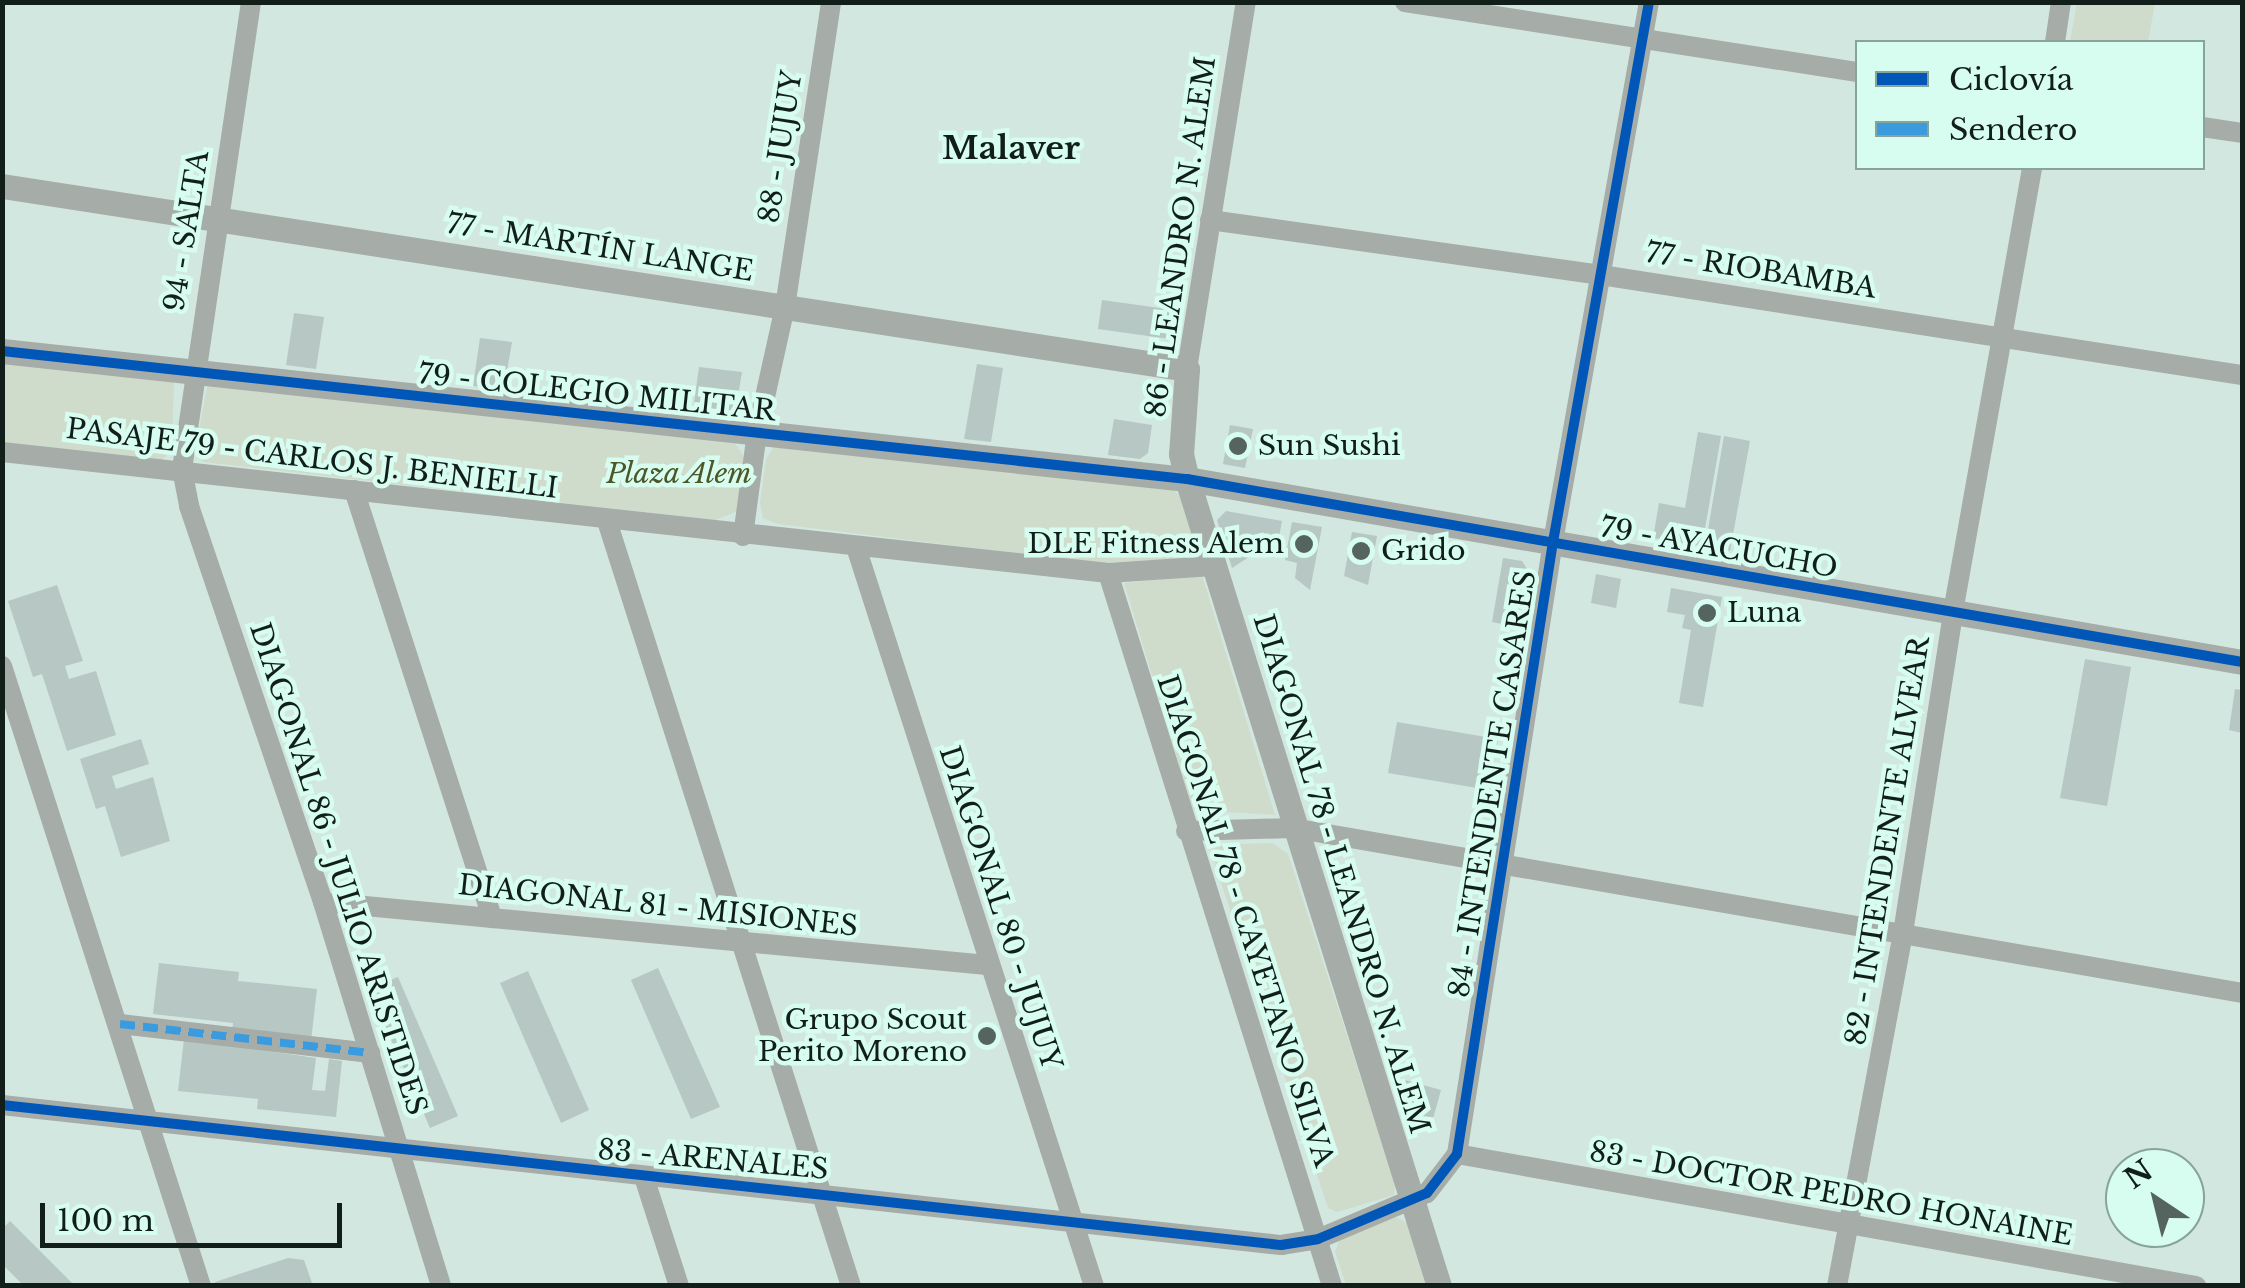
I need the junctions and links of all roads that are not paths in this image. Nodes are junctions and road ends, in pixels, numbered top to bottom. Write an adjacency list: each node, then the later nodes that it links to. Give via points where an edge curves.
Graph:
1 (251, 2): 14 (street, 94 - SALTA)
2 (831, 2): 17 (street, 88 - JUJUY)
3 (1246, 2): 15 (street, 86 - LEANDRO N. ALEM)
4 (1406, 2): 7 (street)
5 (1648, 2): 7 (street, 84 - INTENDENTE CASARES)
6 (2062, 2): 8 (street)
7 (1642, 39): 9 (street); 16 (street, 84 - INTENDENTE CASARES)
8 (2055, 40)
9 (1855, 72)
10 (2205, 127): 11 (street)
11 (2242, 133)
12 (2032, 170): 18 (street, 82 - INTENDENTE ALVEAR)
13 (2, 186): 14 (street, 77 - MARTÍN LANGE)
14 (216, 218): 17 (street, 77 - MARTÍN LANGE); 20 (street, 94 - SALTA)
15 (1210, 220): 16 (street, 77 - RIOBAMBA); 21 (street, 86 - LEANDRO N. ALEM)
16 (1600, 275): 18 (street, 77 - RIOBAMBA); 30 (street, 84 - INTENDENTE CASARES)
17 (785, 308): 21 (street, 77 - MARTÍN LANGE); 23 (street, 88 - JUJUY)
18 (2001, 336): 22 (street, 77 - RIOBAMBA); 34 (street, 82 - INTENDENTE ALVEAR)
19 (2, 351): 20 (street, 79 - COLEGIO MILITAR)
20 (194, 370): 23 (street, 79 - COLEGIO MILITAR); 25 (street, 94 - SALTA)
21 (1188, 370): 26 (street, 86 - LEANDRO N. ALEM, via 1181,454)
22 (2242, 375)
23 (757, 433): 26 (street, 79 - COLEGIO MILITAR); 29 (street, 88 - JUJUY)
24 (2, 452): 25 (street, PASAJE 79 - CARLOS J. BENIELLI)
25 (182, 469): 27 (street, PASAJE 79 - CARLOS J. BENIELLI); 40 (street, DIAGONAL 86 - JULIO ARISTIDES)
26 (1186, 479): 30 (street, 79 - AYACUCHO); 32 (street, DIAGONAL 78 - LEANDRO N. ALEM)
27 (354, 490): 28 (street, PASAJE 79 - CARLOS J. BENIELLI); 41 (street)
28 (607, 521): 29 (street, PASAJE 79 - CARLOS J. BENIELLI); 43 (street)
29 (743, 536): 31 (street, PASAJE 79 - CARLOS J. BENIELLI)
30 (1553, 542): 34 (street, 79 - AYACUCHO); 39 (street, 84 - INTENDENTE CASARES)
31 (856, 547): 33 (street, PASAJE 79 - CARLOS J. BENIELLI); 44 (street, DIAGONAL 80 - JUJUY)
32 (1212, 566): 33 (street, PASAJE 79 - CARLOS J. BENIELLI); 37 (street, DIAGONAL 78 - LEANDRO N. ALEM)
33 (1108, 573): 38 (street, DIAGONAL 78 - CAYETANO SILVA)
34 (1953, 612): 35 (street, 79 - AYACUCHO); 42 (street, 82 - INTENDENTE ALVEAR)
35 (2242, 662)
36 (2, 666): 46 (street)
37 (1293, 828): 38 (street); 39 (street); 54 (street, DIAGONAL 78 - LEANDRO N. ALEM)
38 (1186, 831): 57 (street, DIAGONAL 78 - CAYETANO SILVA)
39 (1505, 863): 42 (street); 51 (street, 84 - INTENDENTE CASARES)
40 (323, 902): 41 (street, DIAGONAL 81 - MISIONES); 47 (street, DIAGONAL 86 - JULIO ARISTIDES)
41 (492, 918): 43 (street, DIAGONAL 81 - MISIONES)
42 (1903, 933): 45 (street); 56 (street, 82 - INTENDENTE ALVEAR)
43 (741, 943): 44 (street, DIAGONAL 81 - MISIONES); 53 (street)
44 (988, 965): 55 (street, DIAGONAL 80 - JUJUY)
45 (2242, 993)
46 (120, 1024): 47 (street); 49 (street)
47 (370, 1052): 50 (street, DIAGONAL 86 - JULIO ARISTIDES)
48 (2, 1104): 49 (street, 83 - ARENALES)
49 (152, 1122): 50 (street, 83 - ARENALES); 58 (street)
50 (400, 1152): 52 (street, 83 - ARENALES); 59 (street, DIAGONAL 86 - JULIO ARISTIDES)
51 (1456, 1154): 54 (street, 84 - INTENDENTE CASARES, via 1440,1180); 56 (street, 83 - DOCTOR PEDRO HONAINE)
52 (644, 1176): 53 (street, 83 - ARENALES); 60 (street)
53 (820, 1192): 55 (street, 83 - ARENALES); 61 (street)
54 (1413, 1202): 57 (street, 83 - ARENALES); 64 (street, DIAGONAL 78 - LEANDRO N. ALEM)
55 (1073, 1219): 57 (street, 83 - ARENALES, via 1281,1246); 62 (street, DIAGONAL 80 - JUJUY)
56 (1850, 1227): 65 (street, 82 - INTENDENTE ALVEAR); 66 (street, 83 - DOCTOR PEDRO HONAINE)
57 (1318, 1239): 63 (street, DIAGONAL 78 - CAYETANO SILVA)
58 (202, 1286)
59 (441, 1286)
60 (679, 1286)
61 (851, 1286)
62 (1094, 1286)
63 (1332, 1286)
64 (1439, 1286)
65 (1837, 1286)
66 (2196, 1286)

